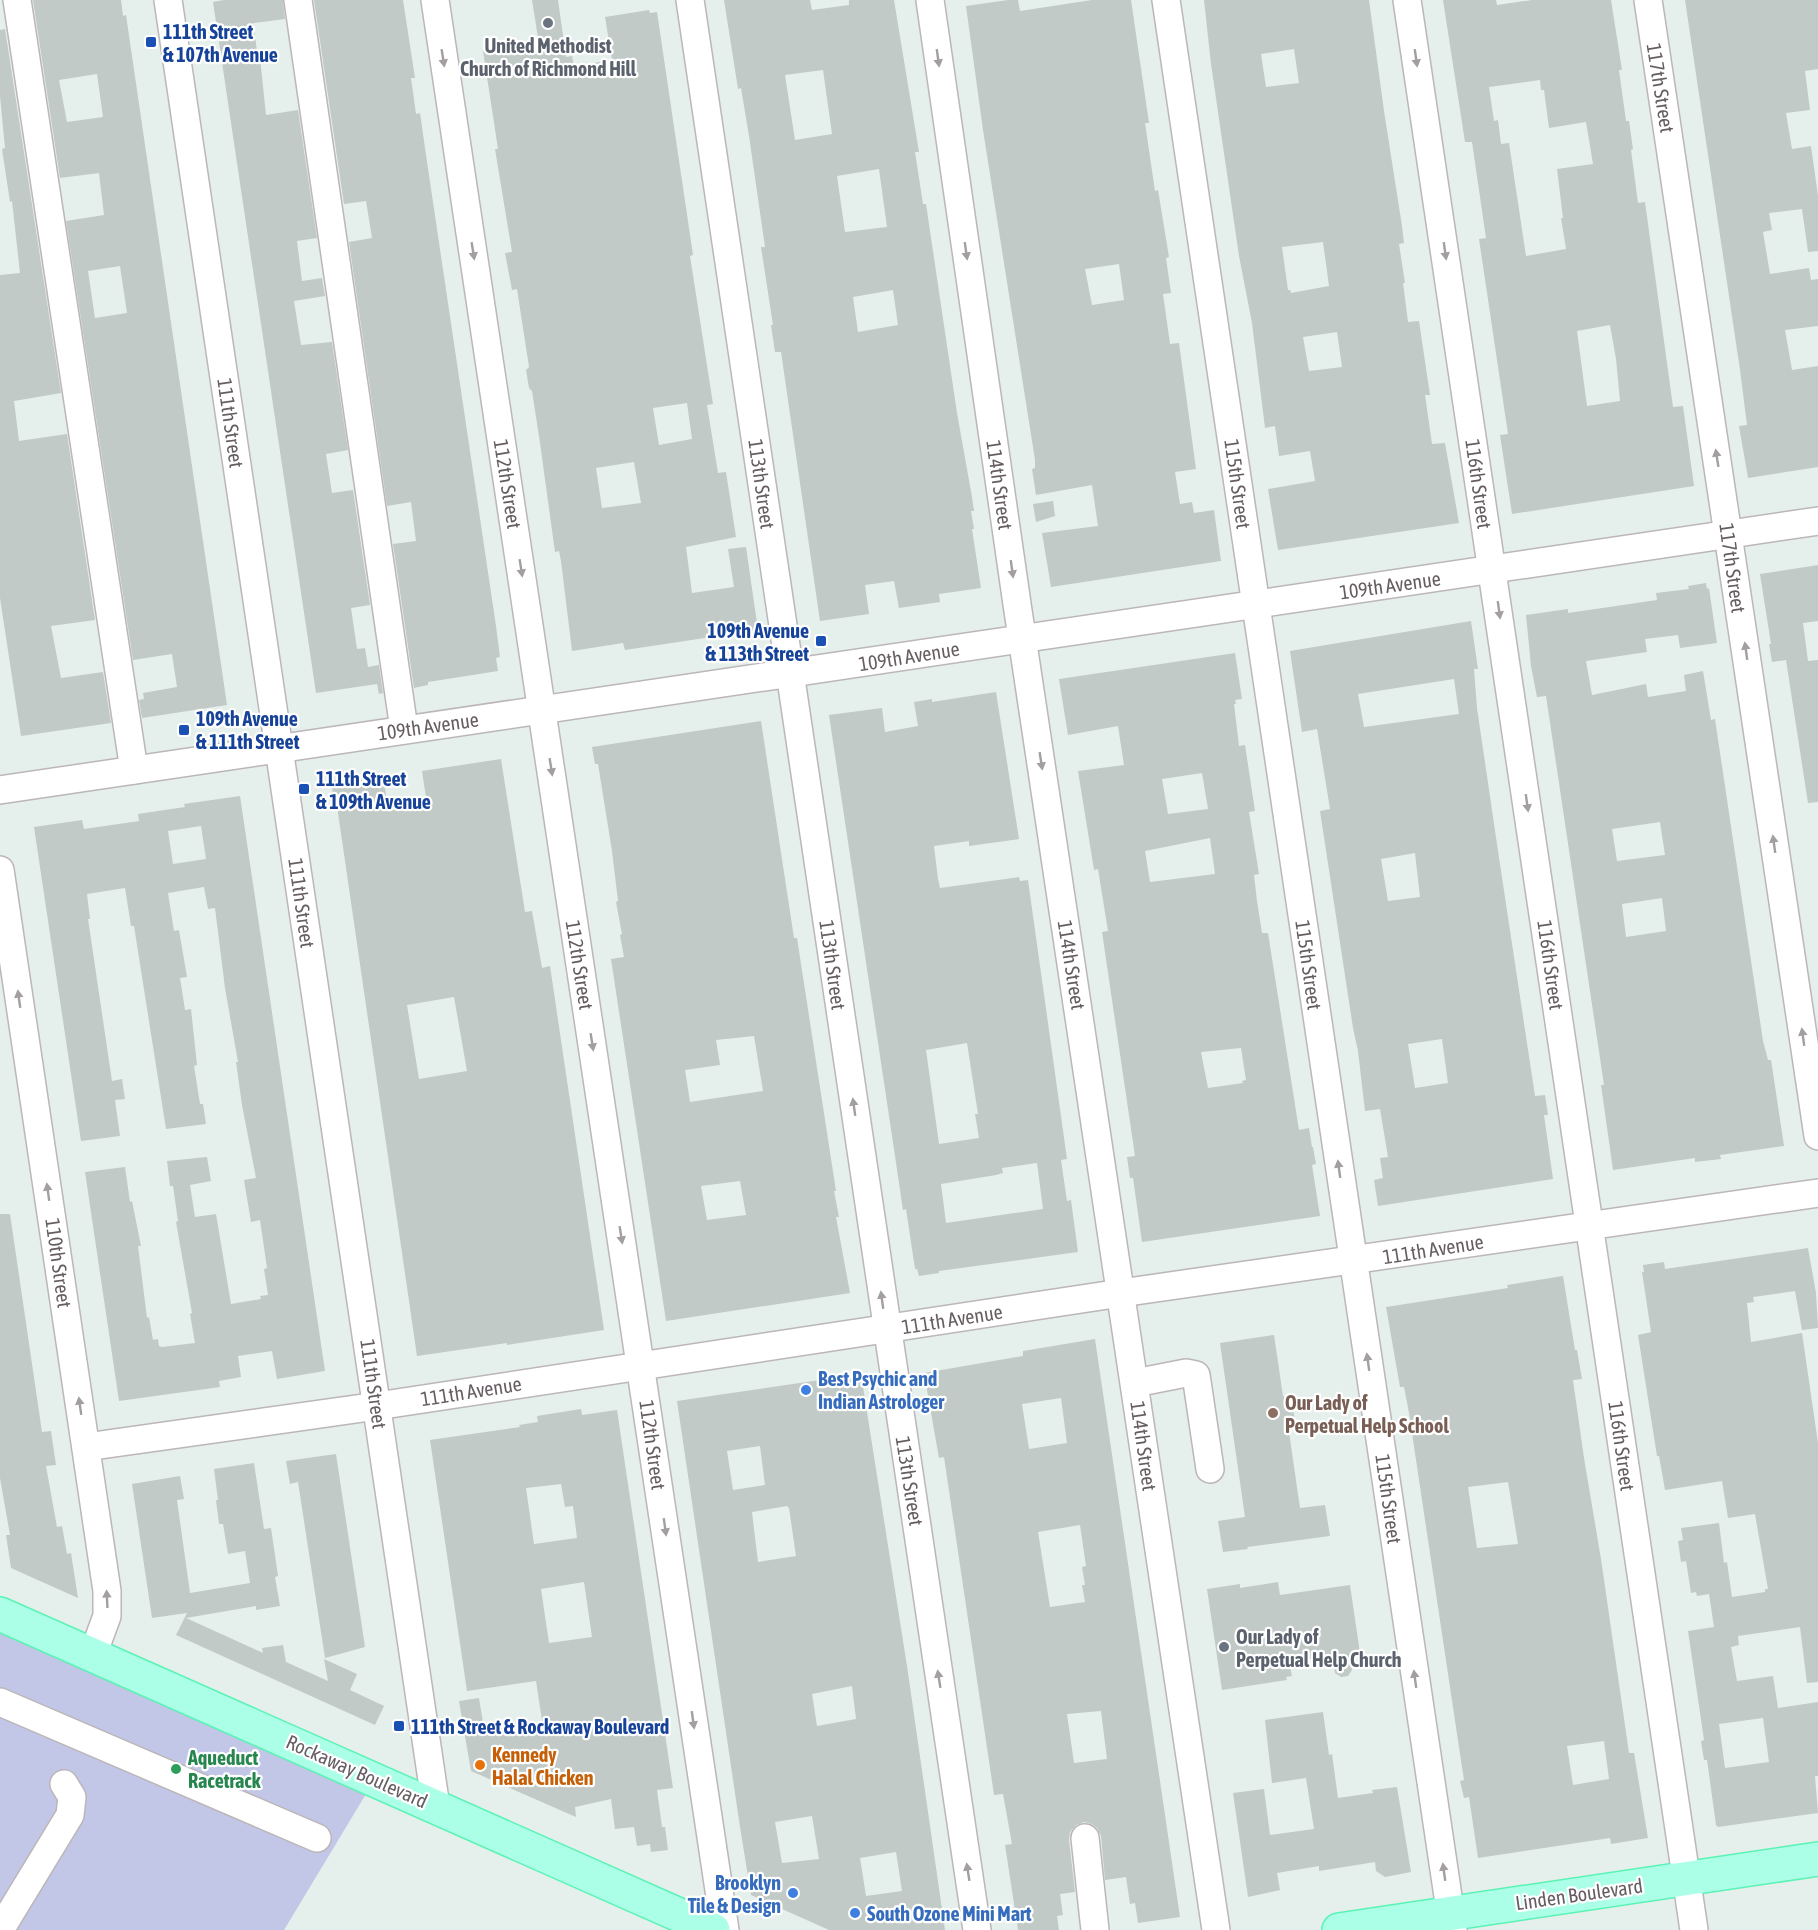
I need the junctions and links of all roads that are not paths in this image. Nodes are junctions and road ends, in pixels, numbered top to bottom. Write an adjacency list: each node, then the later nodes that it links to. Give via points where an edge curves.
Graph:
1 (17, 0): 19 (street)
2 (168, 0): 18 (street, 111th Street)
3 (298, 0): 17 (street)
4 (435, 0): 16 (street, 112th Street, one-way to 16)
5 (690, 0): 15 (street, 113th Street)
6 (930, 0): 14 (street, 114th Street, one-way to 14)
7 (1166, 0): 13 (street, 115th Street)
8 (1407, 0): 12 (street, 116th Street, one-way to 12)
9 (1648, 0): 11 (street, 117th Street, one-way to 9)
10 (1818, 521): 11 (street, 109th Avenue)
11 (1728, 535): 12 (street, 109th Avenue); 22 (street, 117th Street, one-way to 11)
12 (1492, 570): 13 (street, 109th Avenue); 24 (street, 116th Street, one-way to 24)
13 (1256, 604): 14 (street, 109th Avenue); 25 (street, 115th Street, one-way to 13)
14 (1022, 638): 15 (street, 109th Avenue); 26 (street, 114th Street, one-way to 26)
15 (790, 674): 16 (street, 109th Avenue); 27 (street, 113th Street, one-way to 15)
16 (542, 709): 17 (street, 109th Avenue); 28 (street, 112th Street, one-way to 28)
17 (404, 729): 18 (street, 109th Avenue)
18 (279, 748): 19 (street, 109th Avenue); 30 (street, 111th Street)
19 (134, 770): 20 (street, 109th Avenue)
20 (0, 790)
21 (0, 870): 31 (street, 110th Street, one-way to 21)
22 (1818, 1136)
23 (1818, 1193): 24 (street, 111th Avenue)
24 (1590, 1225): 25 (street, 111th Avenue); 41 (street, 116th Street)
25 (1353, 1260): 26 (street, 111th Avenue); 42 (street, 115th Street, one-way to 25)
26 (1121, 1293): 27 (street, 111th Avenue); 29 (street, 114th Street)
27 (887, 1329): 28 (street, 111th Avenue); 46 (street, 113th Street, one-way to 27)
28 (641, 1365): 30 (street, 111th Avenue); 45 (street, 112th Street, one-way to 45)
29 (1135, 1383): 32 (street, via 1186,1373 1196,1375); 48 (street, 114th Street)
30 (377, 1406): 31 (street, 111th Avenue); 37 (street, 111th Street)
31 (86, 1447): 34 (street, 110th Street, one-way to 31, via 104,1627 108,1601)
32 (1210, 1468)
33 (0, 1614): 34 (main road, Rockaway Boulevard)
34 (93, 1654): 37 (main road, Rockaway Boulevard)
35 (0, 1702): 38 (street)
36 (64, 1784): 43 (street, via 72,1797 70,1815)
37 (436, 1807): 44 (main road, Rockaway Boulevard)
38 (317, 1838)
39 (1085, 1838): 47 (street)
40 (1818, 1858): 41 (main road, Linden Boulevard)
41 (1687, 1878): 42 (main road, Linden Boulevard); 50 (street, 116th Street)
42 (1451, 1922): 49 (main road, Linden Boulevard)
43 (0, 1930)
44 (713, 1930)
45 (725, 1930)
46 (977, 1930)
47 (1095, 1930)
48 (1216, 1930)
49 (1339, 1930)
50 (1694, 1930)

